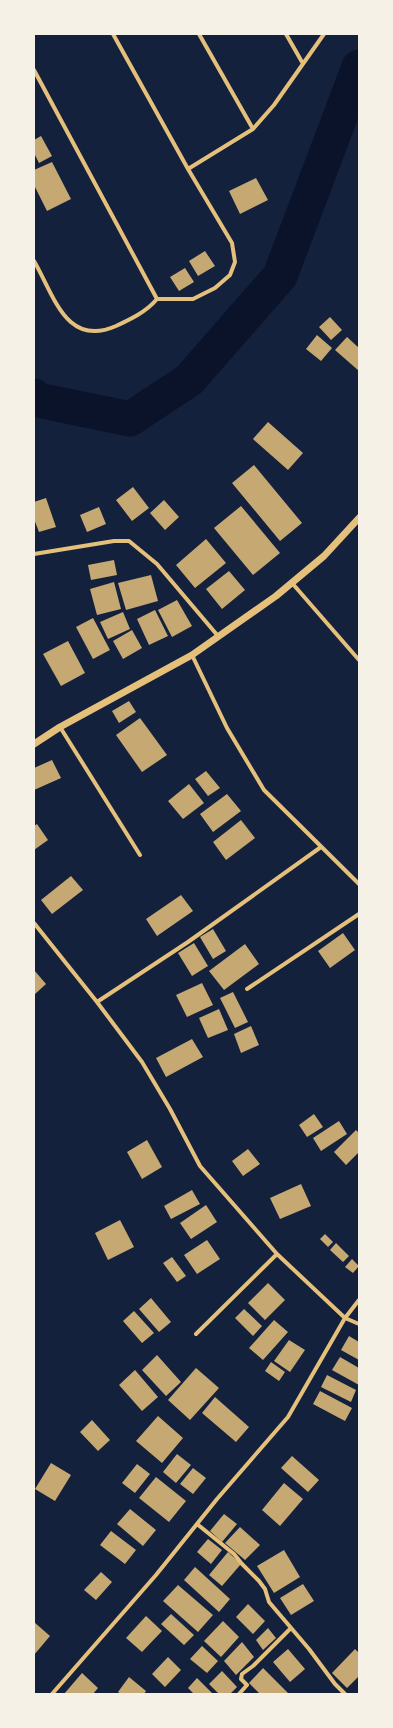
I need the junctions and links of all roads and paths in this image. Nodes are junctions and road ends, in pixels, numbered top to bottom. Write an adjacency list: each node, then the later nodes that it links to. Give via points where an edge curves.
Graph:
1 (113, 34): 8 (street)
2 (198, 34): 7 (street)
3 (286, 34): 5 (street)
4 (324, 34): 5 (street)
5 (302, 62): 7 (street, via 274,105)
6 (34, 70): 10 (street)
7 (253, 130): 8 (street)
8 (188, 169): 10 (street, via 232,243 235,262 230,275 215,288 193,299)
9 (34, 261): 10 (street, via 71,324 86,331 103,330 127,321 142,313)
10 (157, 300)
11 (359, 518): 13 (street, via 324,556)
12 (34, 554): 14 (street, via 114,541 129,541 157,564)
13 (292, 583): 14 (street); 16 (street)
14 (218, 636): 15 (street)
15 (192, 655): 17 (street); 19 (street, via 227,728 264,790)
16 (359, 660)
17 (60, 727): 18 (street); 20 (street)
18 (34, 744)
19 (321, 847): 21 (street); 25 (street, via 188,942)
20 (140, 855)
21 (359, 884)
22 (359, 914): 24 (street)
23 (34, 923): 25 (street)
24 (247, 989)
25 (97, 1002): 26 (street, via 142,1062 200,1166)
26 (277, 1254): 28 (street); 30 (street)
27 (359, 1300): 28 (street)
28 (345, 1318): 29 (street); 31 (street, via 288,1417)
29 (359, 1324)
30 (196, 1334)
31 (197, 1524): 32 (street, via 234,1554 259,1581 269,1602); 33 (street)
32 (291, 1628): 34 (street, via 242,1674 241,1679 247,1685); 35 (street)
33 (52, 1694)
34 (239, 1694)
35 (345, 1694)

